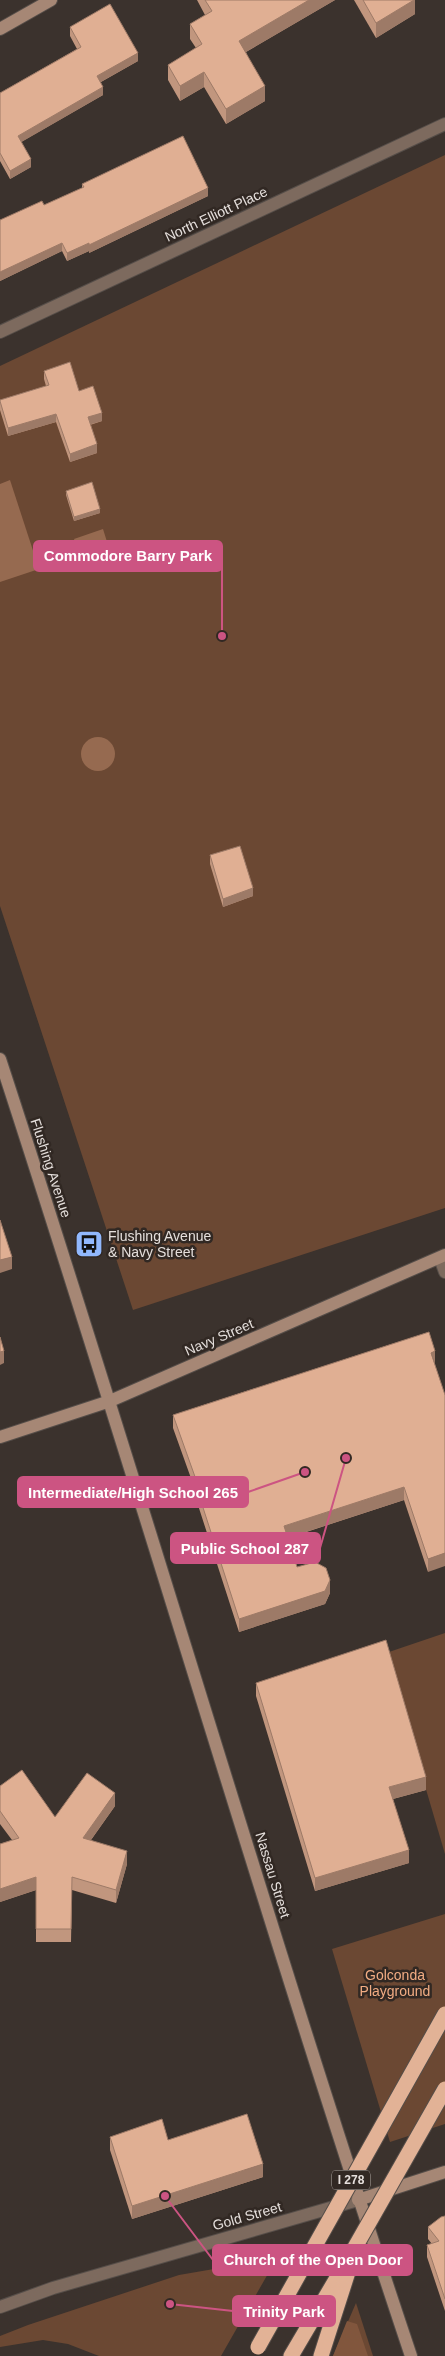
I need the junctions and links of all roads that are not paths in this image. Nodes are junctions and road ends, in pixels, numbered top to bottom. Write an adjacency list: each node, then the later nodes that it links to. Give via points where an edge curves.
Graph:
1 (51, 0): 2 (main road)
2 (0, 29)
3 (445, 124): 4 (street, North Elliott Place)
4 (0, 332)
5 (0, 1059): 8 (main road, Flushing Avenue)
6 (443, 1256): 7 (street); 8 (main road, Navy Street)
7 (445, 1272)
8 (110, 1401): 9 (main road, Navy Street); 13 (main road, Nassau Street)
9 (0, 1437)
10 (445, 2014): 16 (highway, I 278, bridge)
11 (445, 2089): 14 (highway, I 278, bridge)
12 (445, 2172): 13 (main road, Gold Street)
13 (358, 2200): 15 (street, Gold Street, via 53,2288); 19 (main road, Nassau Street)
14 (354, 2249): 17 (highway, I 278); 18 (highway)
15 (0, 2307)
16 (255, 2351)
17 (291, 2356)
18 (321, 2356)
19 (411, 2356)

